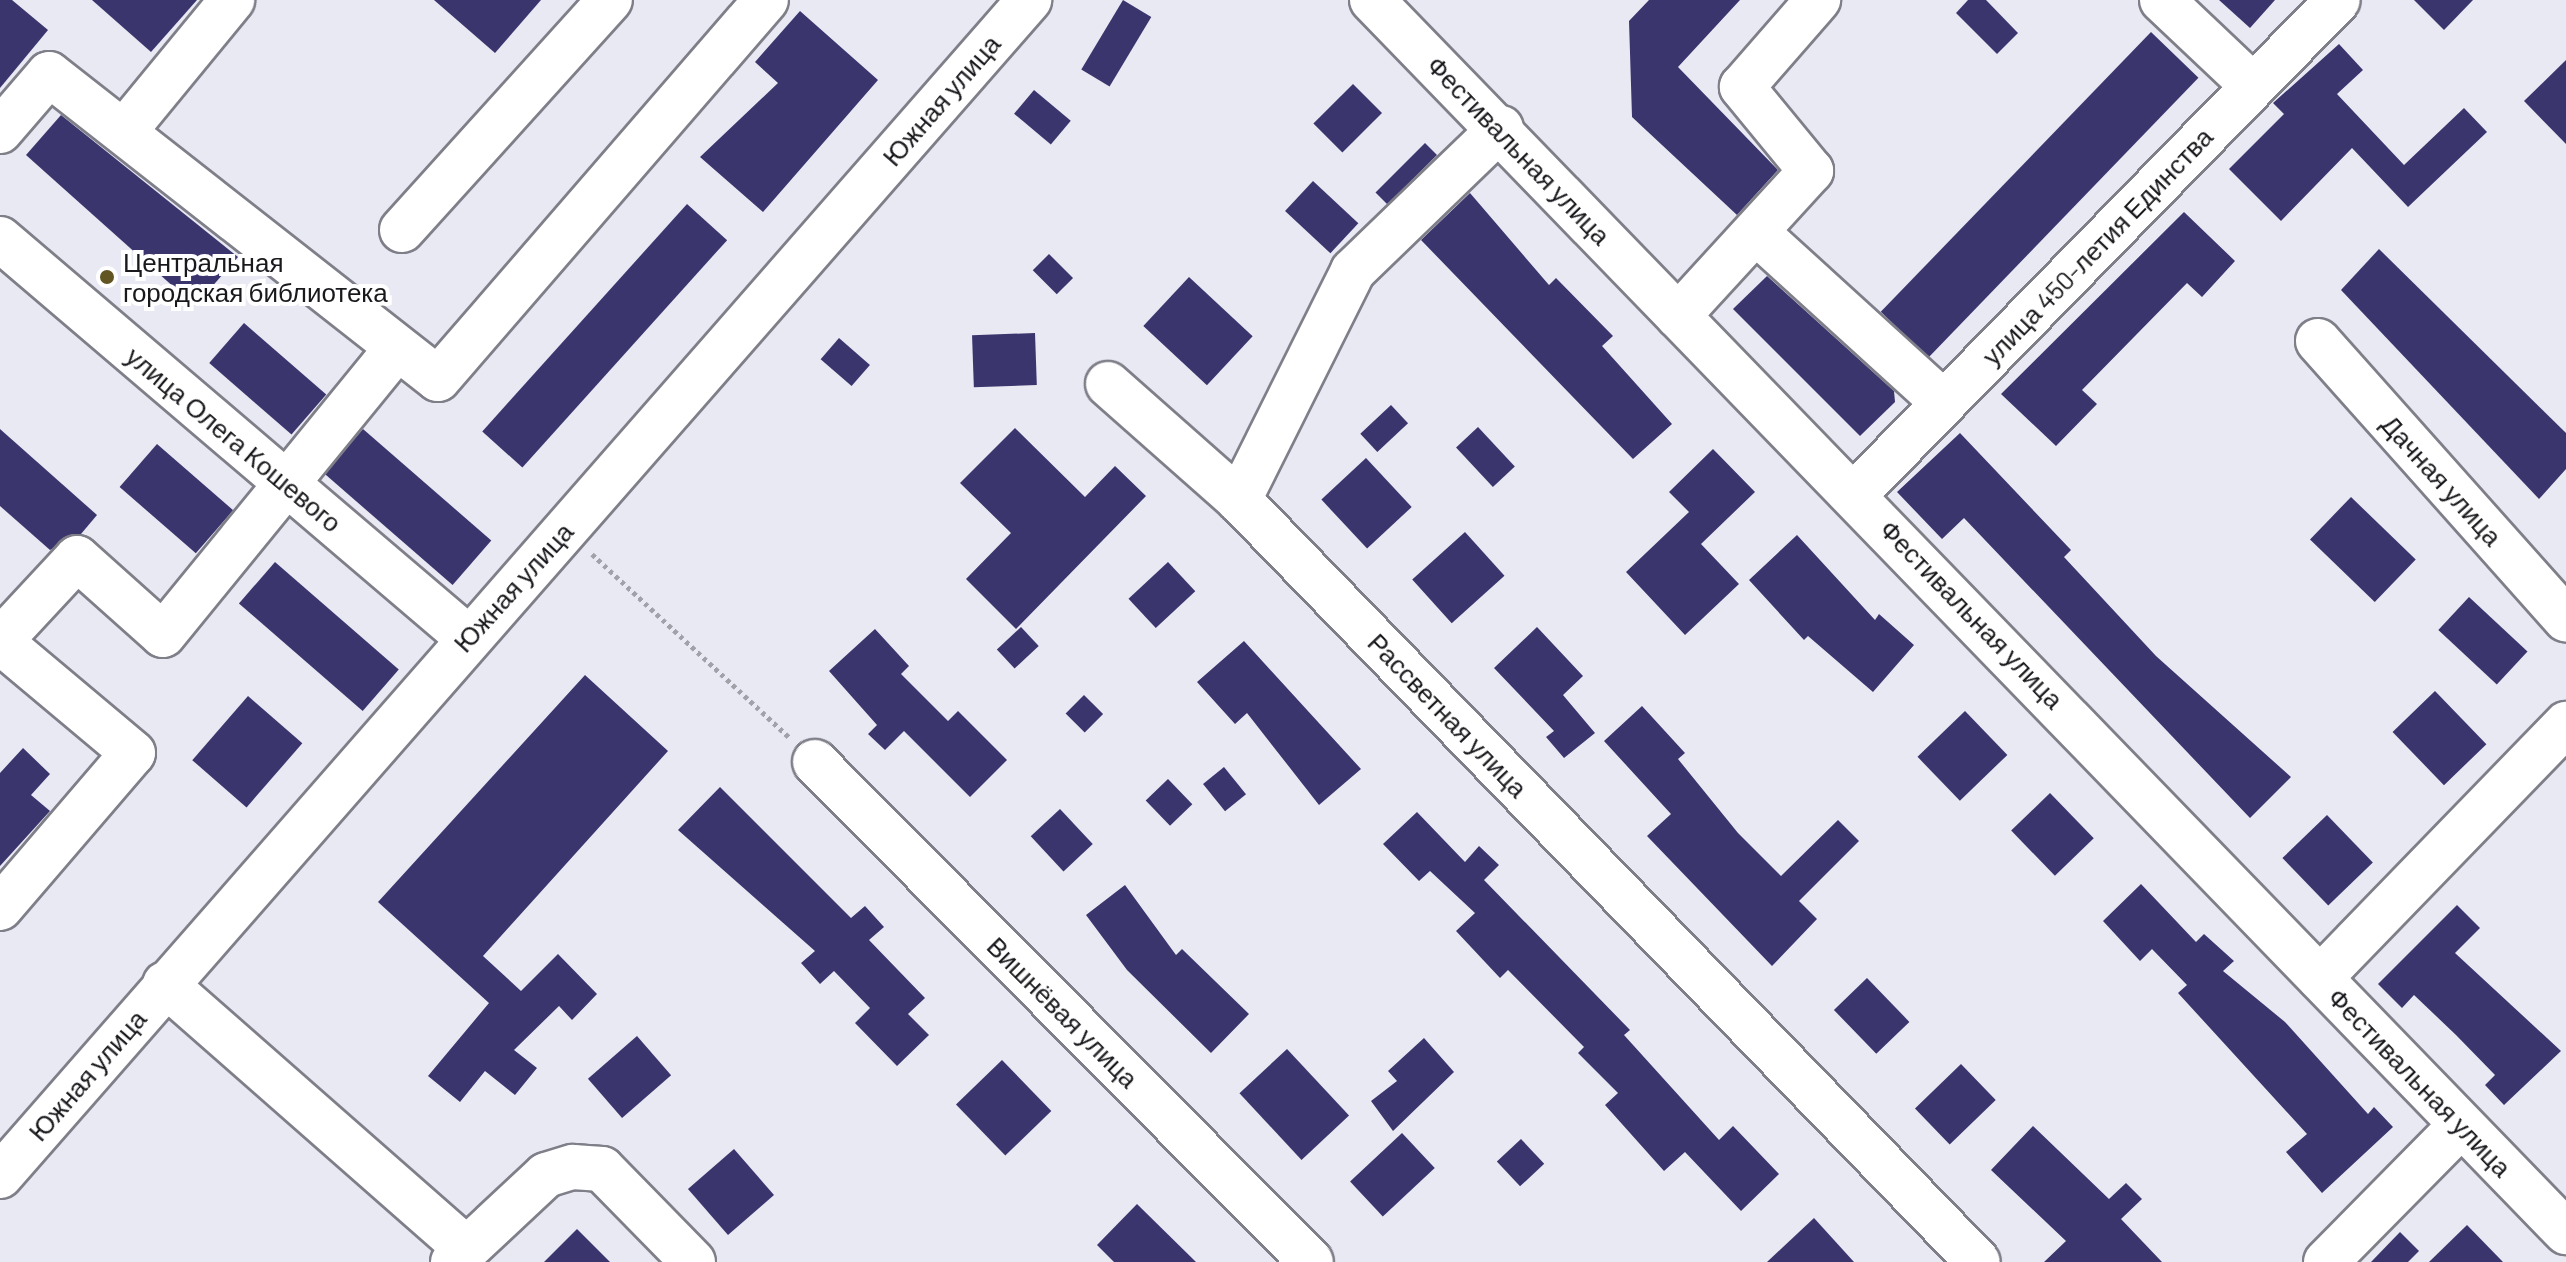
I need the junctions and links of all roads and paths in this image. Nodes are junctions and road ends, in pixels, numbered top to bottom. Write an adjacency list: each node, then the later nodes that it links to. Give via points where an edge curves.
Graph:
1 (610, 0): 13 (street)
2 (766, 0): 18 (street, via 438,379)
3 (1372, 0): 11 (street, Фестивальная улица)
4 (1818, 0): 14 (street, via 1742,87 1811,171)
5 (2162, 0): 9 (street)
6 (2338, 0): 9 (street, улица 450-летия Единства)
7 (1025, 1): 24 (street, Южная улица)
8 (227, 2): 10 (street)
9 (2253, 86): 20 (street, улица 450-летия Единства)
10 (127, 128): 12 (street, via 49,74); 18 (street)
11 (1501, 128): 16 (street, Фестивальная улица); 23 (street, via 1353,271)
12 (0, 131)
13 (402, 230)
14 (1757, 233): 16 (street); 20 (street)
15 (0, 239): 21 (street, улица Олега Кошевого)
16 (1678, 316): 22 (street, Фестивальная улица)
17 (2318, 341): 25 (street, Дачная улица)
18 (397, 348): 21 (street)
19 (1108, 384): 23 (street, Рассветная улица)
20 (1944, 403): 22 (street, улица 450-летия Единства)
21 (288, 485): 26 (street, улица Олега Кошевого); 27 (street, via 163,635 77,558)
22 (1856, 493): 31 (street, Фестивальная улица)
23 (1239, 500): 39 (street, Рассветная улица)
24 (565, 529): 26 (street, Южная улица); 29 (path)
25 (2566, 619)
26 (468, 638): 32 (street, Южная улица)
27 (1, 642): 30 (street, via 133,753)
28 (2566, 724): 31 (street)
29 (815, 762): 38 (street, Вишнёвая улица)
30 (0, 908)
31 (2320, 978): 33 (street, Фестивальная улица)
32 (165, 984): 34 (street, Южная улица); 36 (street)
33 (2460, 1126): 35 (street, Фестивальная улица); 40 (street)
34 (0, 1176)
35 (2566, 1232)
36 (459, 1255): 37 (street, via 546,1175 602,1169)
37 (693, 1262)
38 (1311, 1262)
39 (1978, 1262)
40 (2326, 1262)

